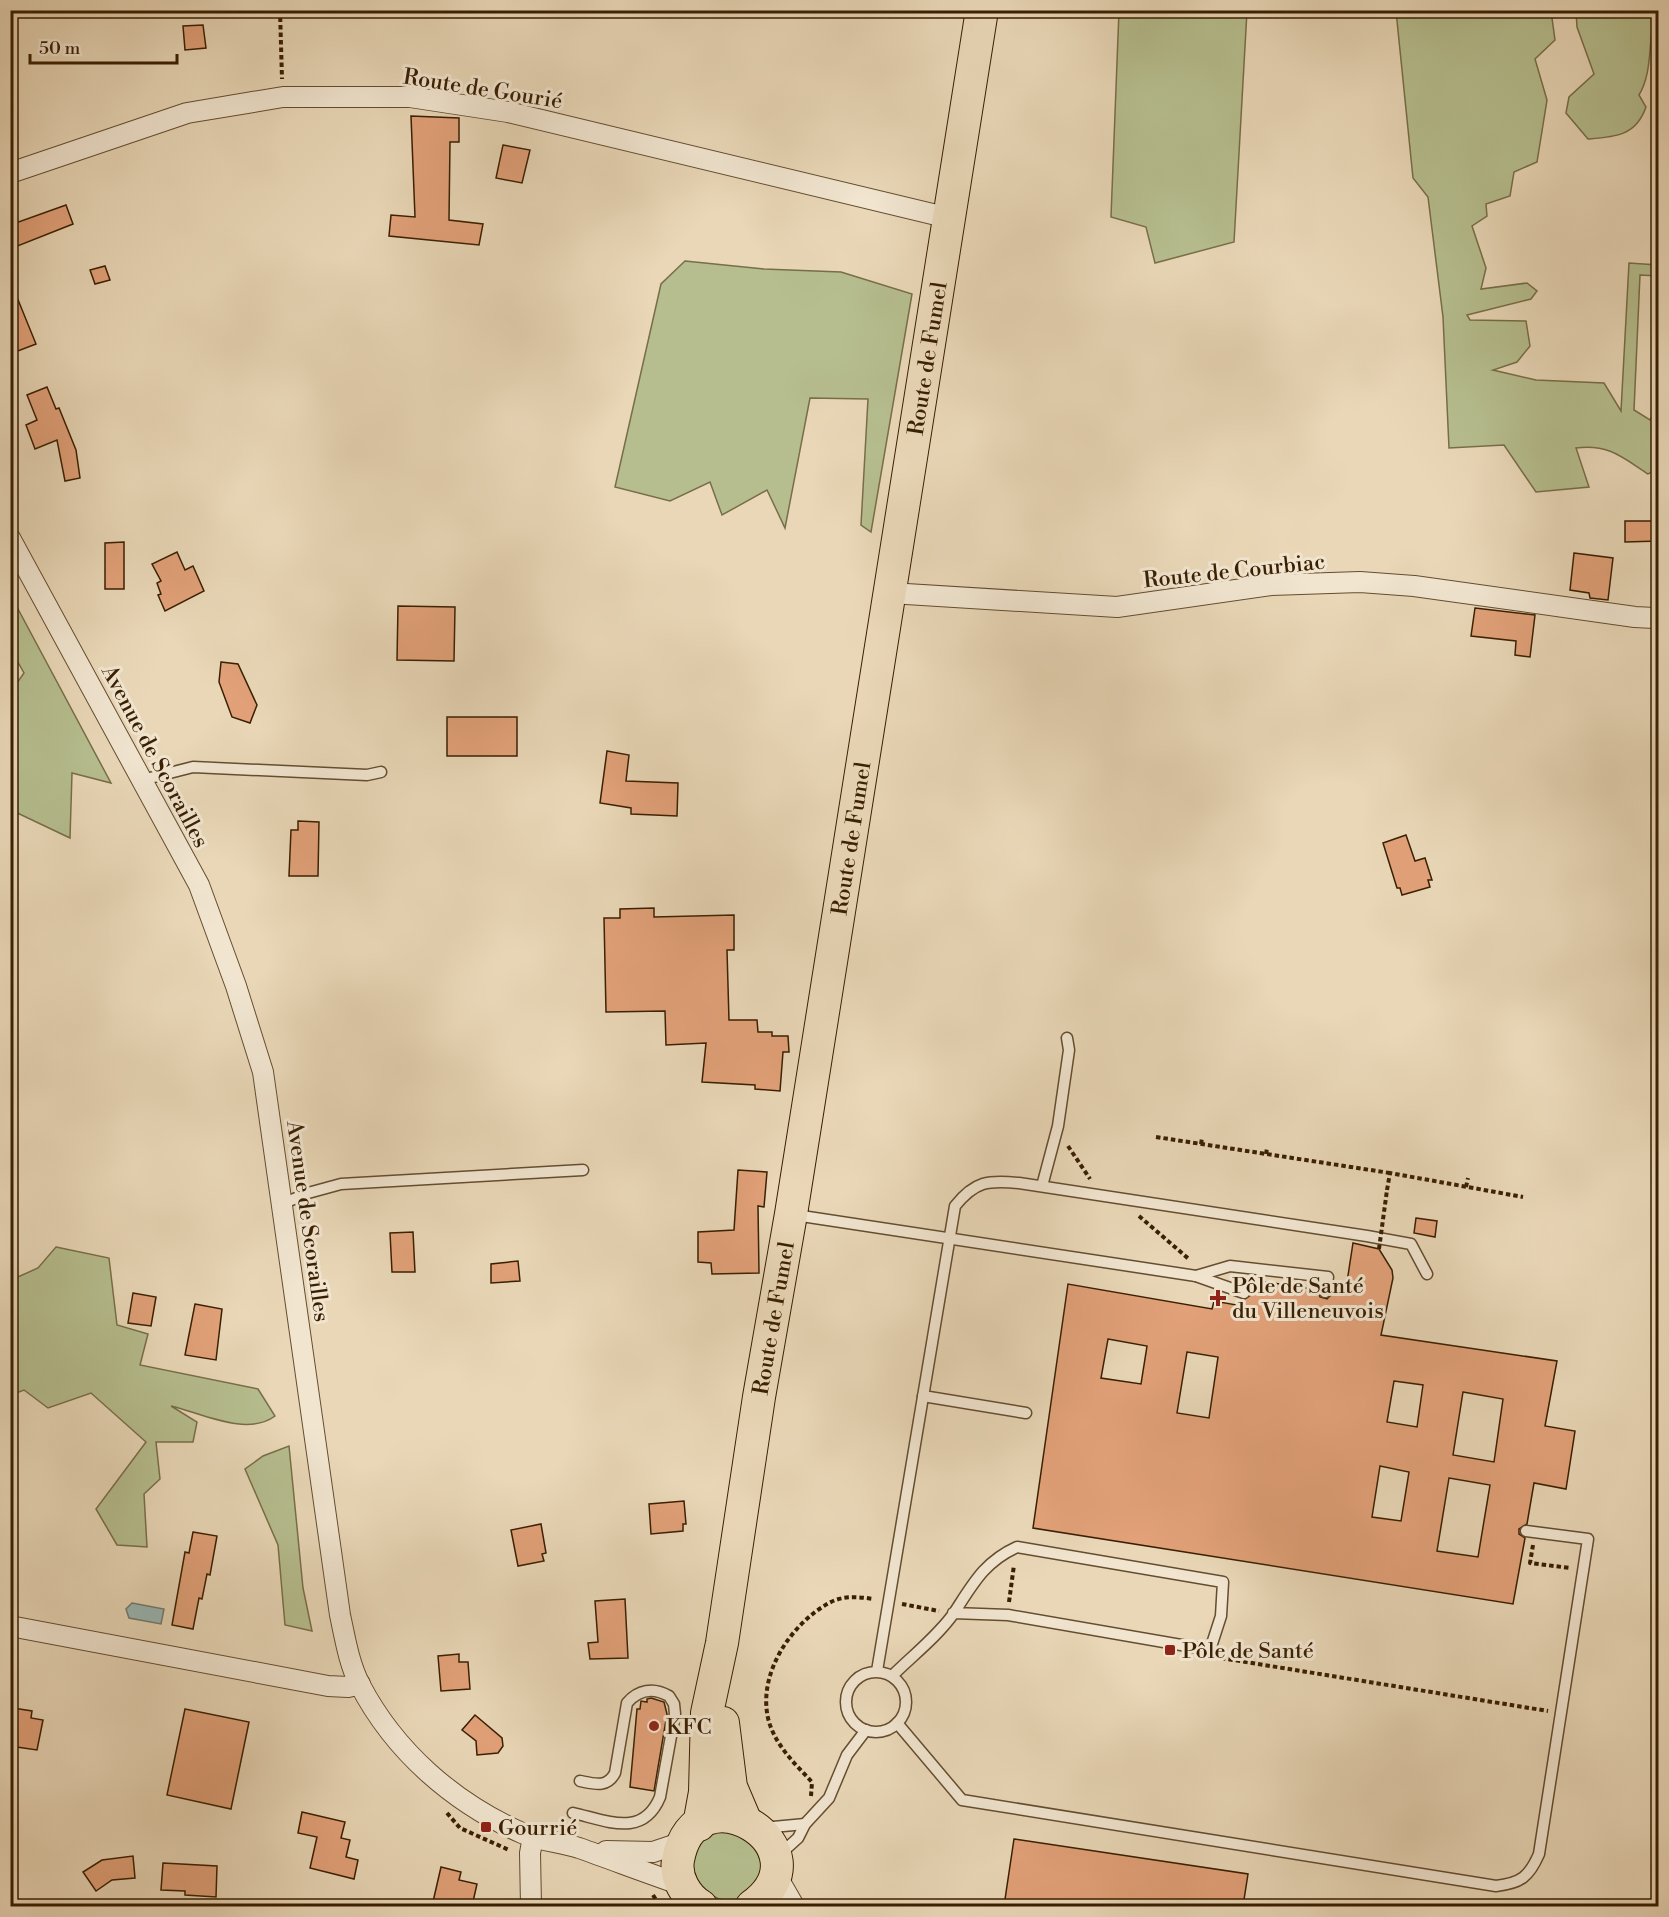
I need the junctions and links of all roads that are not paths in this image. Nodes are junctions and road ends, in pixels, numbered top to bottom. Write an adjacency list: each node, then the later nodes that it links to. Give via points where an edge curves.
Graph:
1 (982, 10): 3 (main road, Route de Fumel)
2 (10, 173): 3 (street, Route de Gourié, via 188,113 283,97 410,98 508,112)
3 (949, 218): 5 (main road, Route de Fumel)
4 (10, 538): 8 (street, Avenue de Scorailles)
5 (890, 593): 6 (street, Route de Courbiac, via 1117,607 1271,585 1360,582); 13 (main road, Route de Fumel)
6 (1657, 618)
7 (381, 772): 8 (lane, via 367,775 193,767)
8 (142, 780): 12 (street, Avenue de Scorailles, via 199,885 236,986 263,1072)
9 (1067, 1038): 11 (lane, via 1069,1050 1058,1126)
10 (584, 1170): 12 (lane, via 341,1184)
11 (1042, 1186): 14 (lane, via 994,1181 969,1188 955,1206); 15 (lane, via 1411,1244)
12 (282, 1204): 27 (street, Avenue de Scorailles, via 340,1615)
13 (791, 1214): 14 (lane); 24 (main road, Route de Fumel)
14 (949, 1238): 16 (lane); 19 (lane)
15 (1427, 1274)
16 (1196, 1276): 17 (lane, via 1230,1266 1328,1277); 18 (lane)
17 (1325, 1292)
18 (1244, 1293)
19 (923, 1396): 20 (lane); 25 (lane)
20 (1026, 1413)
21 (1531, 1532): 28 (lane, via 1588,1539 1539,1854 1531,1872 1514,1884 1496,1886 962,1800)
22 (953, 1613): 22 (lane, via 964,1593 999,1556 1017,1547 1222,1582 1221,1616 1210,1650 1008,1615); 26 (lane)
23 (10, 1626): 27 (street, via 328,1686)
24 (717, 1665): 32 (main road, Route de Fumel, via 730,1787); 34 (main road, Route de Fumel, via 707,1713 705,1792)
25 (877, 1671): 26 (lane); 29 (lane, via 859,1677 847,1692 851,1719)
26 (892, 1676): 28 (lane, via 906,1699)
27 (360, 1684): 35 (street, Avenue de Scorailles, via 383,1721 452,1794 488,1817)
28 (897, 1723): 29 (lane, via 883,1731)
29 (866, 1730): 33 (lane, via 847,1755 829,1798)
30 (580, 1781): 31 (lane, via 607,1784 611,1780 631,1698 648,1690 669,1696 675,1714 655,1809 635,1823 625,1824)
31 (573, 1814)
32 (752, 1824): 33 (lane); 34 (main road, via 729,1816 713,1818); 37 (main road, Route de Fumel, via 772,1848)
33 (805, 1824): 37 (lane)
34 (691, 1834): 36 (street, Avenue de Scorailles, via 652,1852); 38 (main road, Route de Fumel, via 678,1860)
35 (532, 1837): 36 (street, Avenue de Scorailles); 40 (street)
36 (576, 1848): 38 (street, Avenue de Scorailles)
37 (775, 1866): 39 (main road); 41 (street)
38 (693, 1900)
39 (762, 1905)
40 (531, 1906)
41 (794, 1906)

